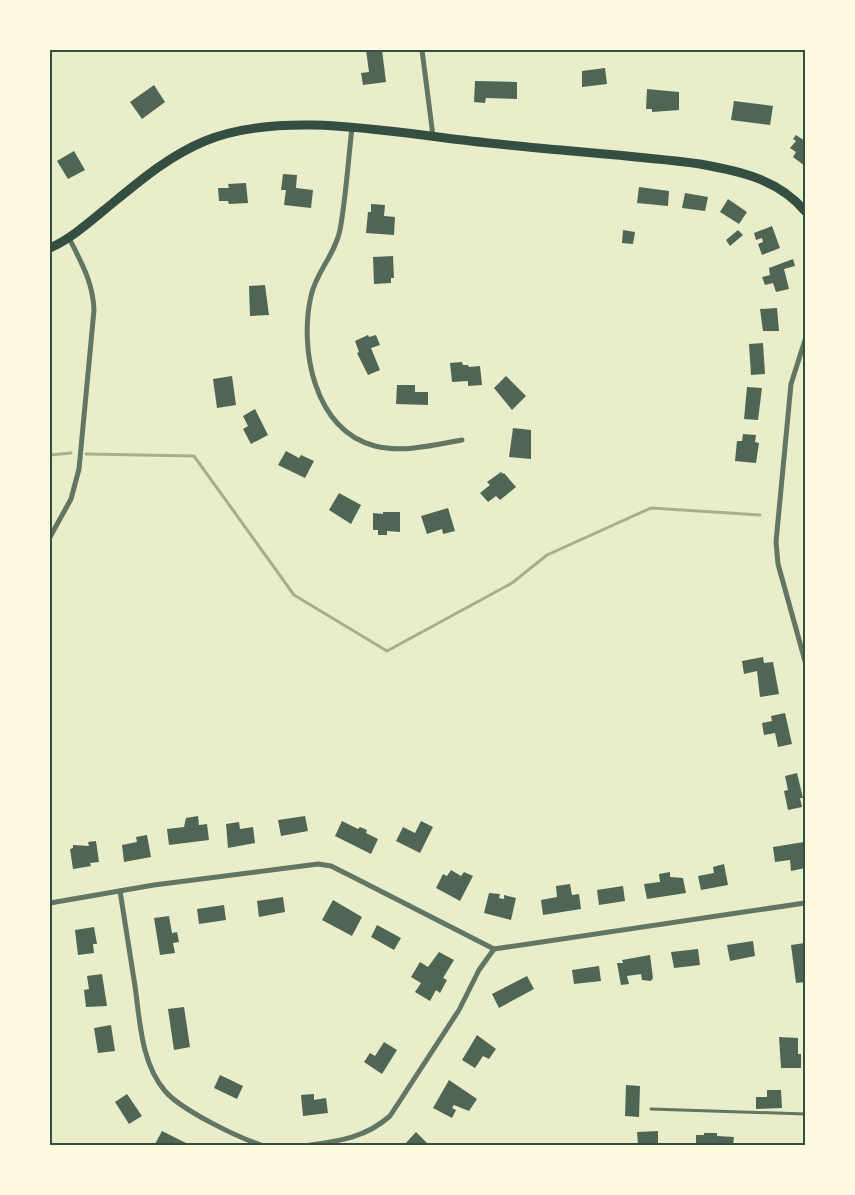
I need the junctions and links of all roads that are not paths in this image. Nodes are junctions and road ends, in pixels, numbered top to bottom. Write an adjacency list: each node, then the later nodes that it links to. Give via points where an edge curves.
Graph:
1 (422, 50): 3 (street)
2 (352, 128): 3 (main road); 5 (main road, via 251,127 203,142 177,154 149,174); 8 (street, via 340,230 333,252 311,293 309,306 307,350 316,386 335,420 363,442 404,448)
3 (433, 138): 4 (main road, via 636,156 726,168 770,183)
4 (805, 211)
5 (69, 238): 6 (main road); 9 (street, via 94,292 94,310 79,469 71,499)
6 (50, 248)
7 (805, 340): 10 (street, via 791,384 776,542 778,564)
8 (462, 440)
9 (50, 537)
10 (803, 646): 11 (street)
11 (805, 661)
12 (120, 891): 13 (street); 15 (street, via 318,864 331,866); 18 (street, via 144,1044 155,1077 176,1102 241,1138)
13 (50, 903)
14 (805, 903): 15 (street)
15 (494, 949): 19 (street, via 479,970 459,1010 390,1116 358,1137)
16 (652, 1109): 17 (lane)
17 (805, 1114)
18 (261, 1145)
19 (310, 1145)

